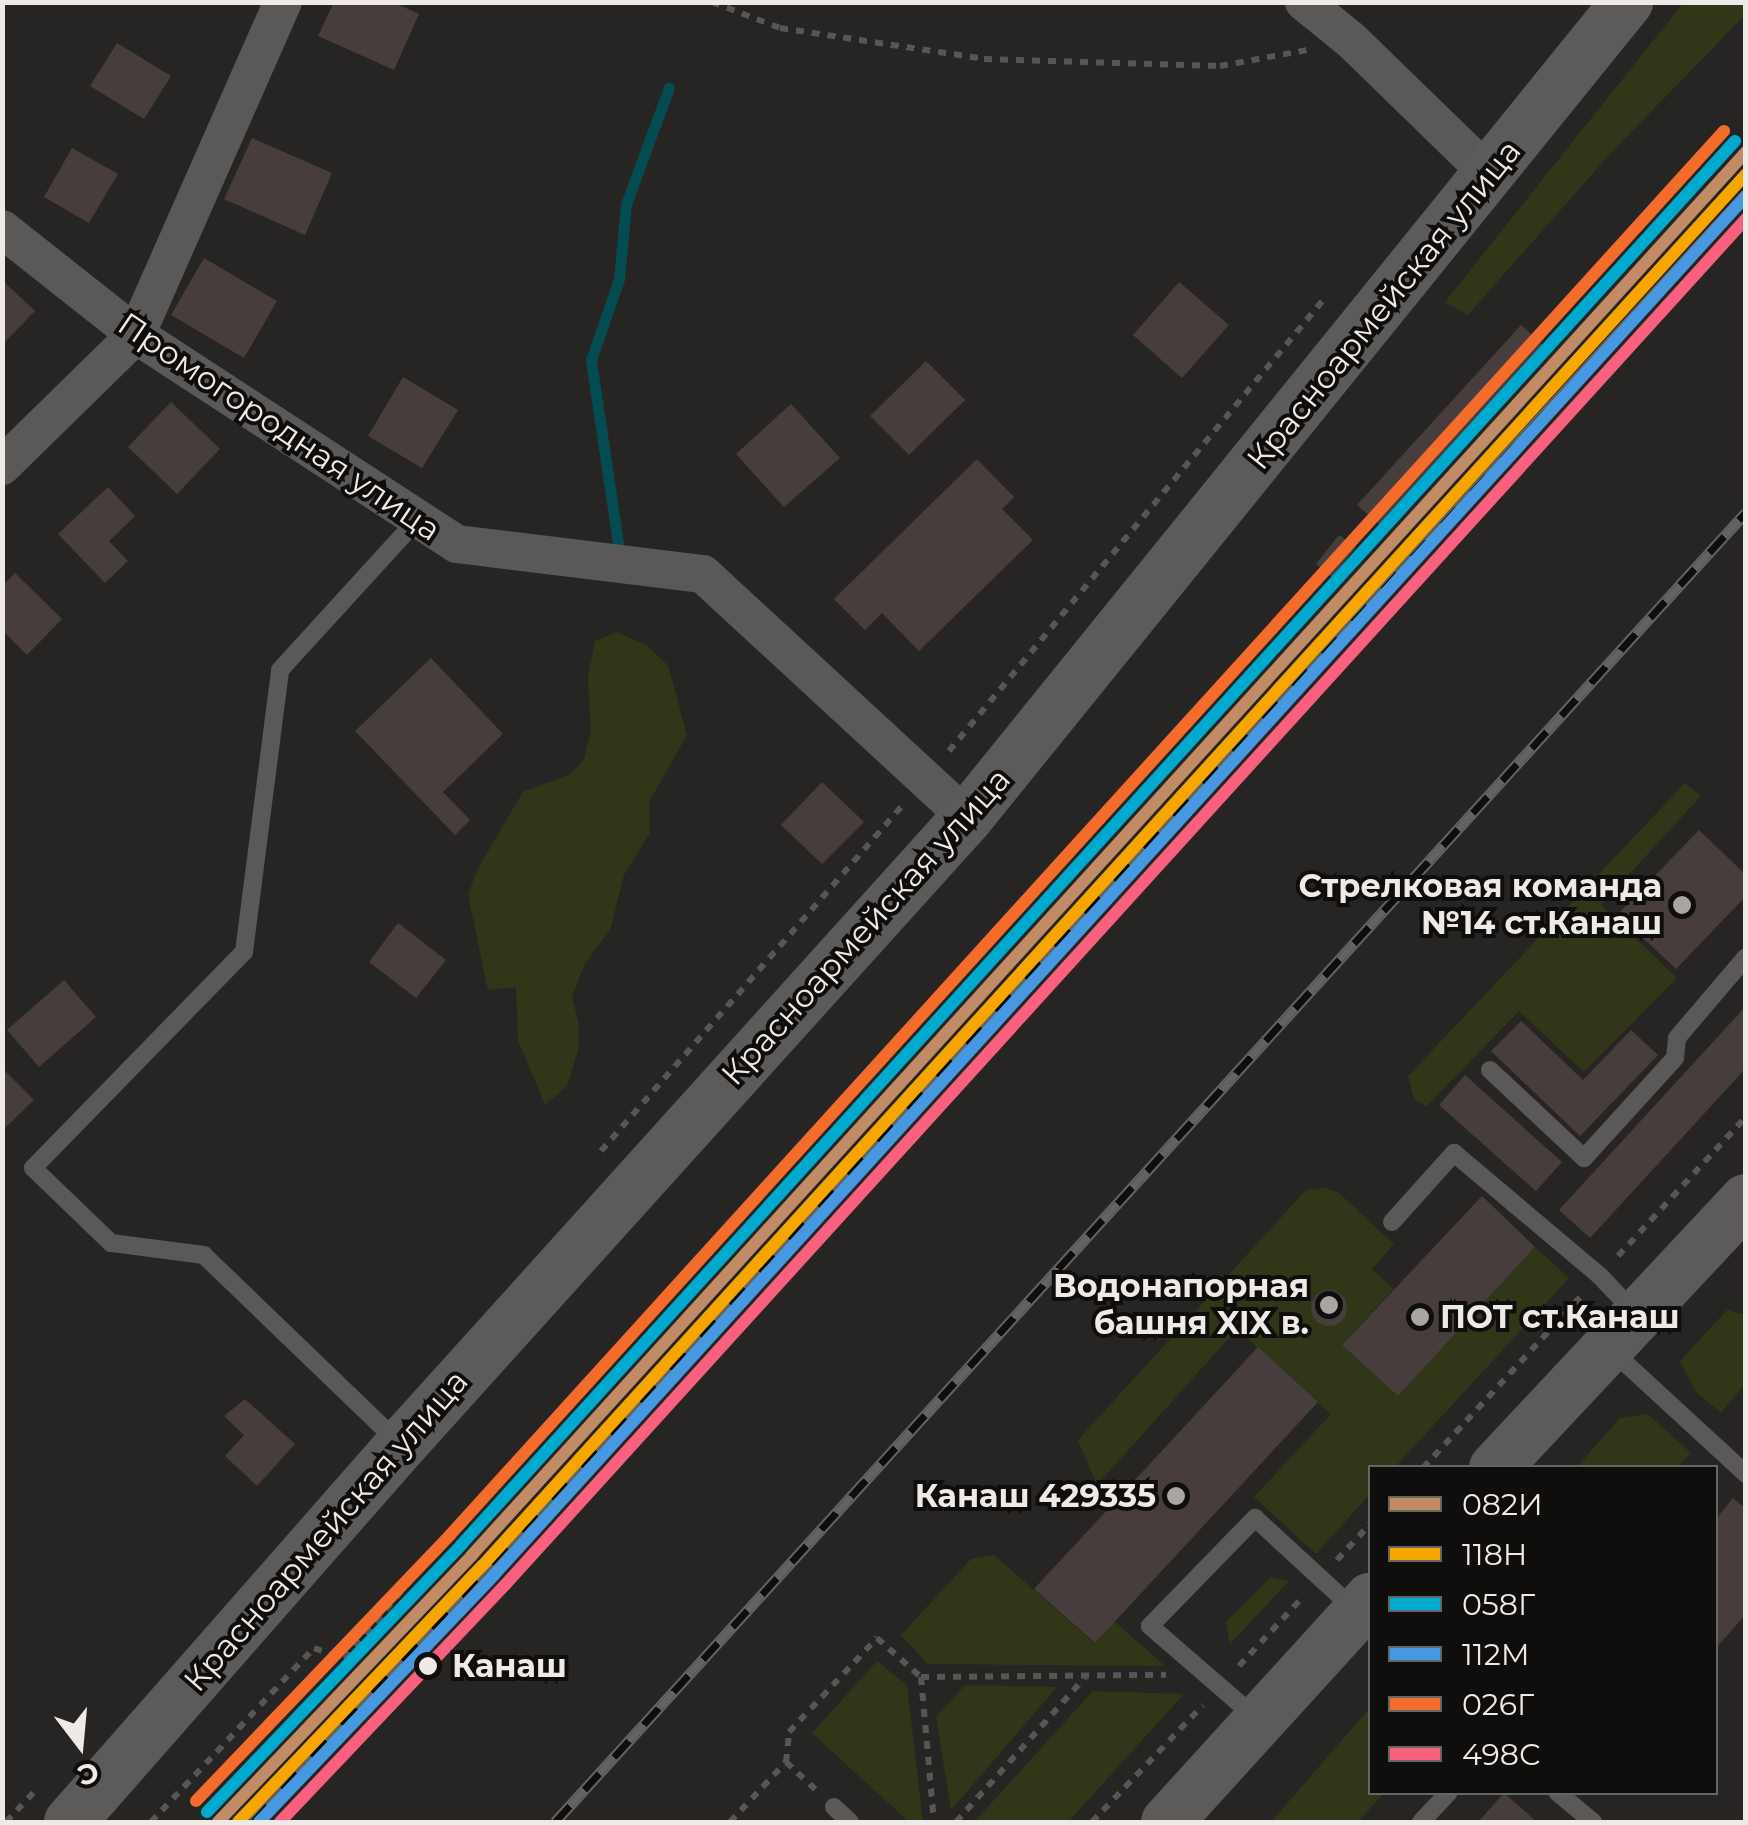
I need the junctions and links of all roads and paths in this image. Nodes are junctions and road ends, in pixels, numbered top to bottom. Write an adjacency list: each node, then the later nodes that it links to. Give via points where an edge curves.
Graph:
1 (284, 2): 9 (street)
2 (712, 2): 5 (path, via 780,28 984,59 1220,66)
3 (1304, 2): 5 (street)
4 (1627, 2): 6 (main road, Красноармейская улица)
5 (1352, 41): 6 (street)
6 (1490, 175): 13 (main road, Красноармейская улица)
7 (2, 228): 9 (street, Промогородная улица)
8 (1329, 293): 12 (path)
9 (136, 335): 10 (street); 11 (street, Промогородная улица)
10 (2, 466)
11 (418, 519): 12 (street, Промогородная улица, via 457,544 703,574); 20 (lane, via 280,670 244,952 32,1168 111,1243 204,1255)
12 (925, 780): 13 (street, Промогородная улица); 16 (path)
13 (967, 818): 20 (main road, Красноармейская улица)
14 (1746, 957): 15 (lane, via 1677,1038 1675,1058 1584,1158)
15 (1490, 1070)
16 (589, 1164)
17 (1746, 1200): 19 (main road)
18 (1392, 1222): 19 (lane, via 1454,1153 1600,1276)
19 (1623, 1332): 21 (main road); 22 (lane)
20 (401, 1445): 32 (main road, Красноармейская улица)
21 (1498, 1465)
22 (1746, 1474)
23 (412, 1578): 35 (path, via 345,1658 314,1648)
24 (1358, 1618): 25 (lane, via 1255,1518 1150,1626); 28 (main road)
25 (1207, 1674): 26 (path); 28 (lane)
26 (1086, 1676): 27 (path); 39 (path)
27 (921, 1677): 29 (path, via 877,1638 789,1732); 38 (path)
28 (1259, 1721): 40 (main road)
29 (786, 1762): 33 (path); 36 (path)
30 (1446, 1795): 41 (lane)
31 (1560, 1795): 42 (lane)
32 (58, 1801): 34 (path)
33 (834, 1807): 37 (lane)
34 (6, 1822)
35 (151, 1822)
36 (730, 1822)
37 (850, 1822)
38 (934, 1822)
39 (956, 1822)
40 (1167, 1822)
41 (1421, 1822)
42 (1594, 1822)

